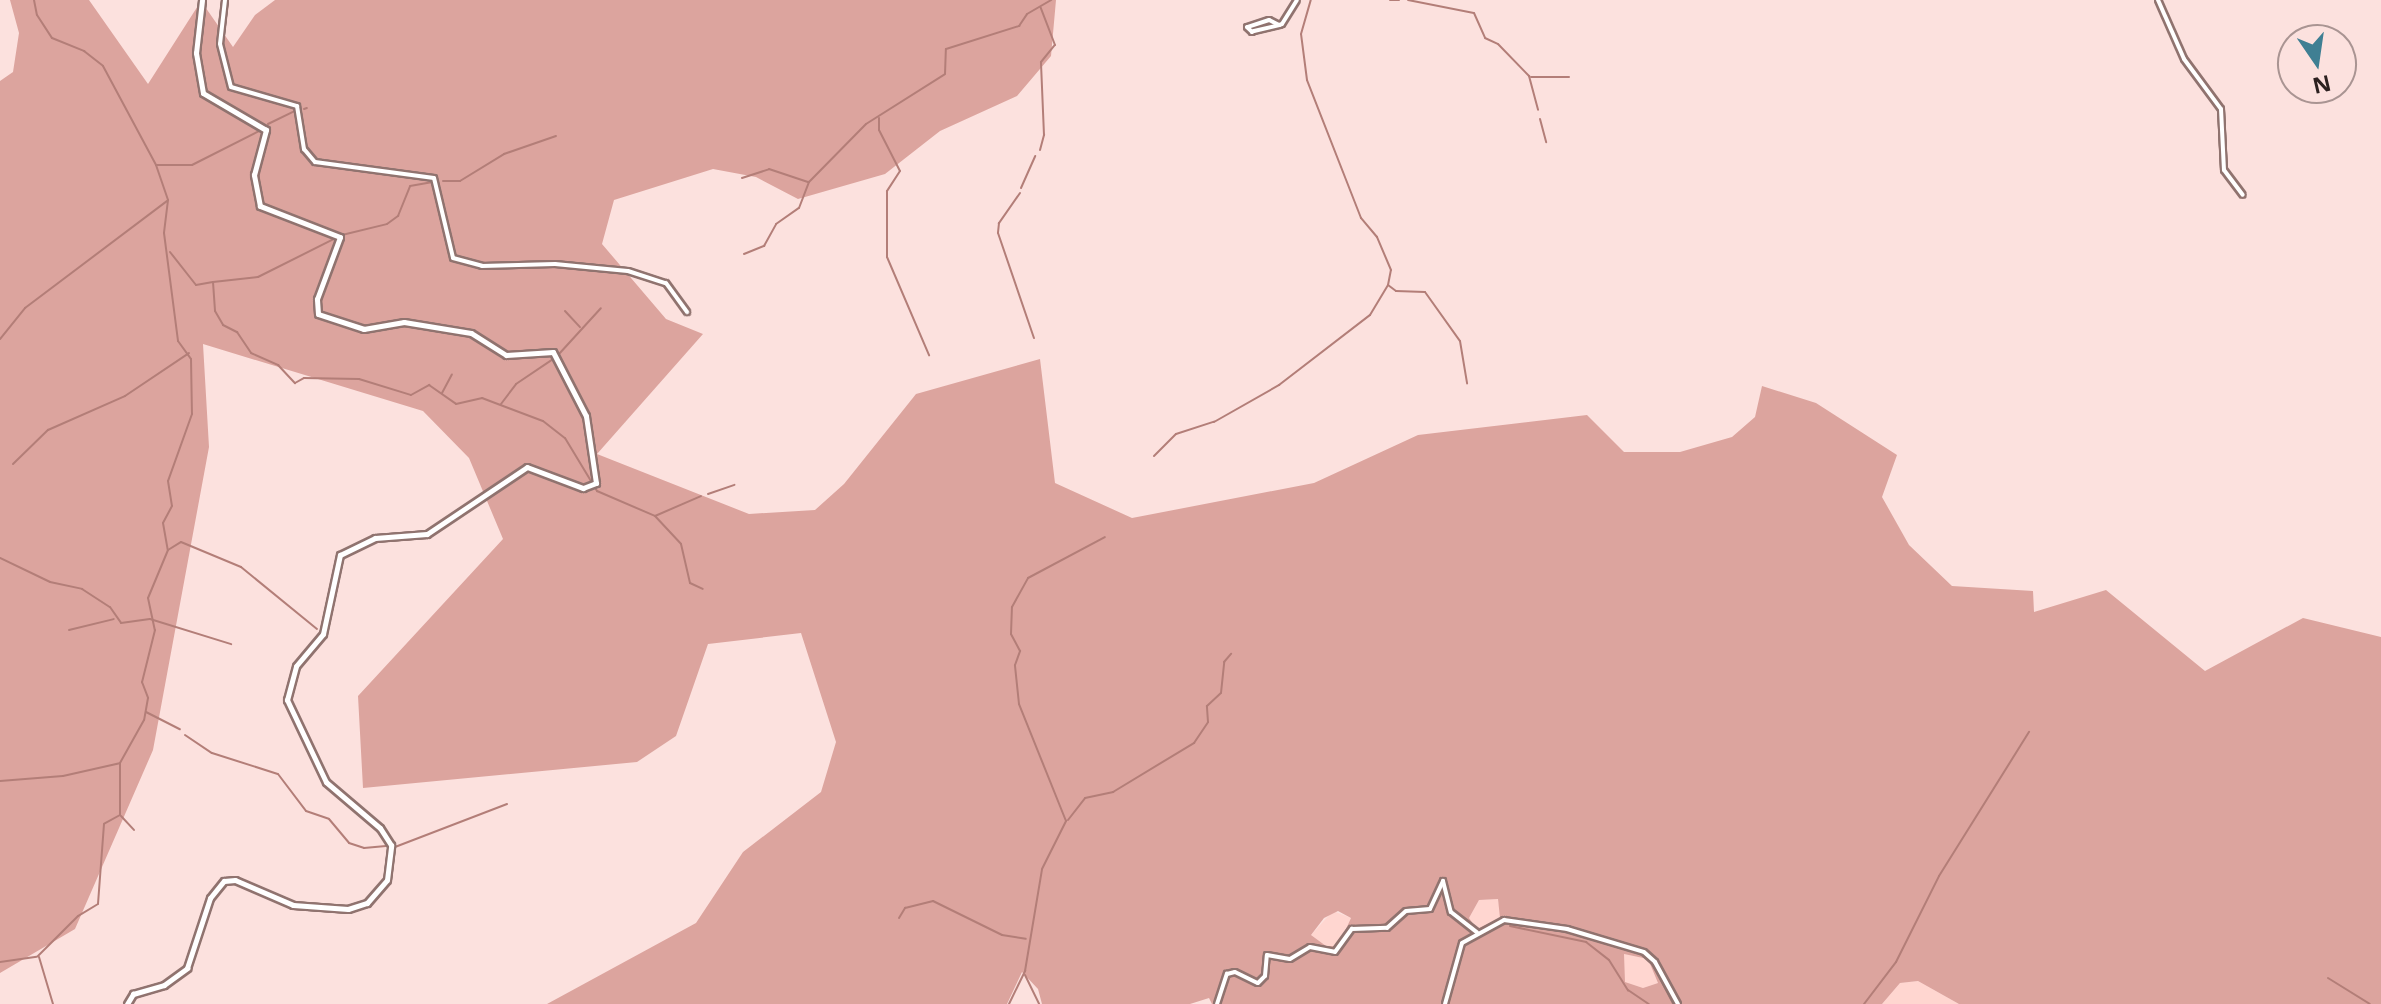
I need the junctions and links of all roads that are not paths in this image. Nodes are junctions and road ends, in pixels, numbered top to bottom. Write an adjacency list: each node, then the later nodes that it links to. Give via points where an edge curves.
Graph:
1 (202, 0): 9 (street, via 196,53 203,93 266,130 254,175 260,206 340,237 317,299 318,314 364,329 404,322 471,333 506,355 553,352 586,416 596,483 587,489 527,467 427,534 375,538 340,555 323,634 296,666 287,700 326,782 380,828 391,845 387,880 367,903 348,909 293,905 235,880 224,881 210,898 187,968 164,985 133,994)
2 (225, 0): 7 (street, via 220,44 231,87 299,107 304,149 315,162 434,178 453,258 482,266 539,263 628,271 666,283)
3 (1297, 0): 5 (street)
4 (2158, 0): 6 (street, via 2184,59 2221,109 2224,170)
5 (1279, 25): 5 (street, via 1252,32 1247,28 1269,20)
6 (2243, 195)
7 (687, 312)
8 (1477, 932): 10 (street, via 1451,912 1443,881 1429,910 1406,911 1387,928 1351,930 1333,953 1308,947 1290,959 1267,955 1265,976 1258,983 1228,973); 11 (street, via 1459,950); 12 (street, via 1506,921 1567,929 1639,950 1653,959)
9 (127, 1004)
10 (1217, 1004)
11 (1445, 1004)
12 (1678, 1004)

